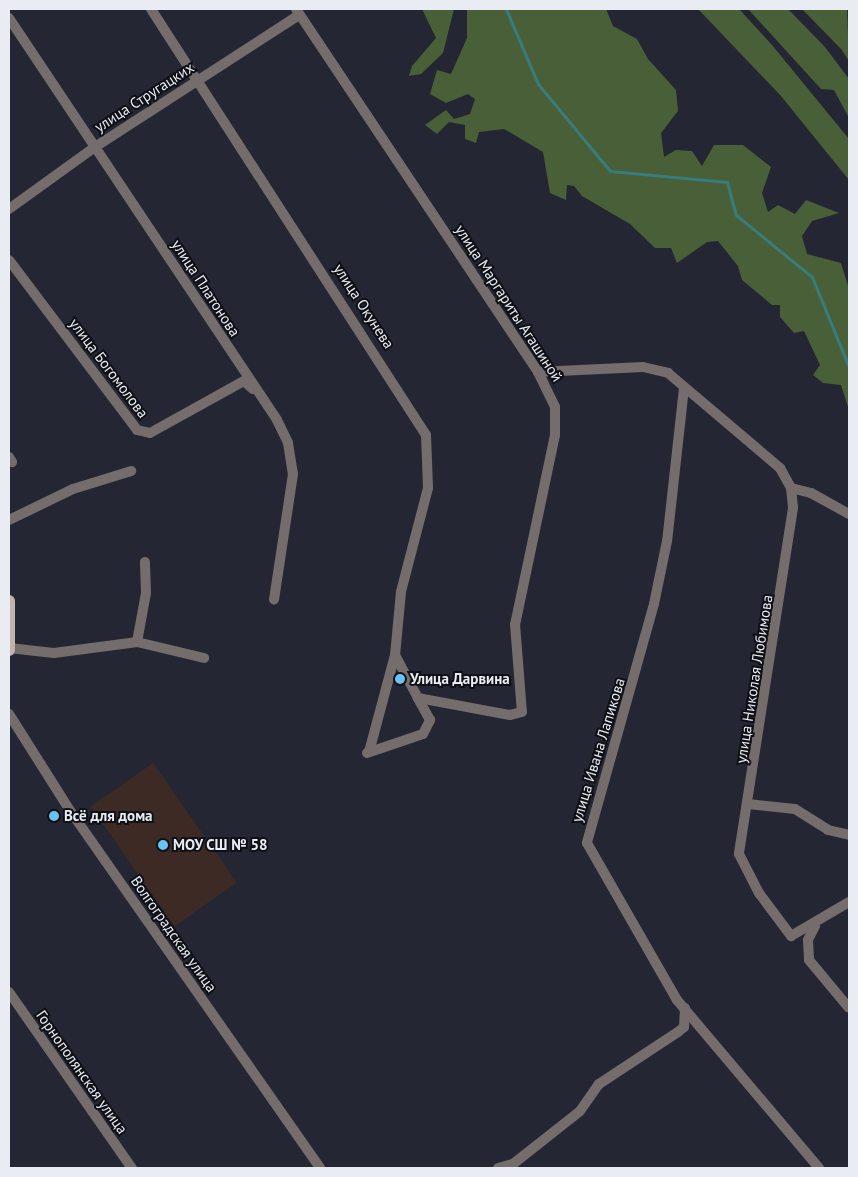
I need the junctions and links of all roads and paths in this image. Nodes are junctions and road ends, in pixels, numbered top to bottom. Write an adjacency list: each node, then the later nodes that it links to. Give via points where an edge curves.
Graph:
1 (151, 9): 4 (street, улица Окунева)
2 (297, 12): 4 (street, улица Стругацких); 9 (street, улица Маргариты Агашиной)
3 (9, 18): 5 (street, улица Платонова)
4 (198, 81): 5 (street, улица Стругацких); 23 (street, улица Окунева, via 426,435 428,488 401,592)
5 (95, 147): 6 (street, улица Стругацких); 8 (street, улица Платонова)
6 (9, 209)
7 (9, 260): 10 (street, улица Богомолова, via 137,430 150,433)
8 (229, 352): 10 (street, via 243,378); 12 (street, улица Платонова)
9 (538, 372): 11 (street, via 643,367 668,373); 25 (street, улица Маргариты Агашиной, via 556,420 515,624 522,712 510,715)
10 (238, 384): 12 (street, via 244,381)
11 (684, 388): 14 (street, via 780,468); 32 (street, улица Ивана Лапикова, via 672,504 654,604 587,843 639,937)
12 (259, 393): 18 (street, улица Платонова, via 288,443 293,474)
13 (131, 471): 16 (street, via 73,489)
14 (791, 488): 15 (street, via 811,493); 27 (street, улица Николая Любимова, via 793,508)
15 (849, 514)
16 (9, 520)
17 (145, 562): 21 (street, via 146,593)
18 (274, 600)
19 (9, 601): 20 (main road)
20 (9, 607): 22 (main road)
21 (137, 642): 22 (street, via 54,653); 24 (street)
22 (9, 649)
23 (395, 655): 25 (street); 25 (street, улица Окунева, via 368,752 423,734 430,720)
24 (204, 658)
25 (418, 698)
26 (9, 714): 38 (street, Волгоградская улица, via 82,828)
27 (748, 804): 28 (street, via 795,809 828,830); 30 (street, улица Николая Любимова, via 739,854 759,893 791,936)
28 (849, 835)
29 (849, 902): 30 (street)
30 (816, 925): 33 (street, via 808,940 808,960)
31 (9, 992): 37 (street, Горнополянская улица)
32 (685, 1008): 34 (street, via 684,1027); 35 (street, улица Ивана Лапикова)
33 (849, 1008)
34 (678, 1032): 35 (street, via 691,1027); 39 (street, via 599,1084 580,1111 513,1164)
35 (706, 1033): 36 (street, улица Ивана Лапикова)
36 (814, 1167)
37 (132, 1168)
38 (320, 1168)
39 (498, 1168)

